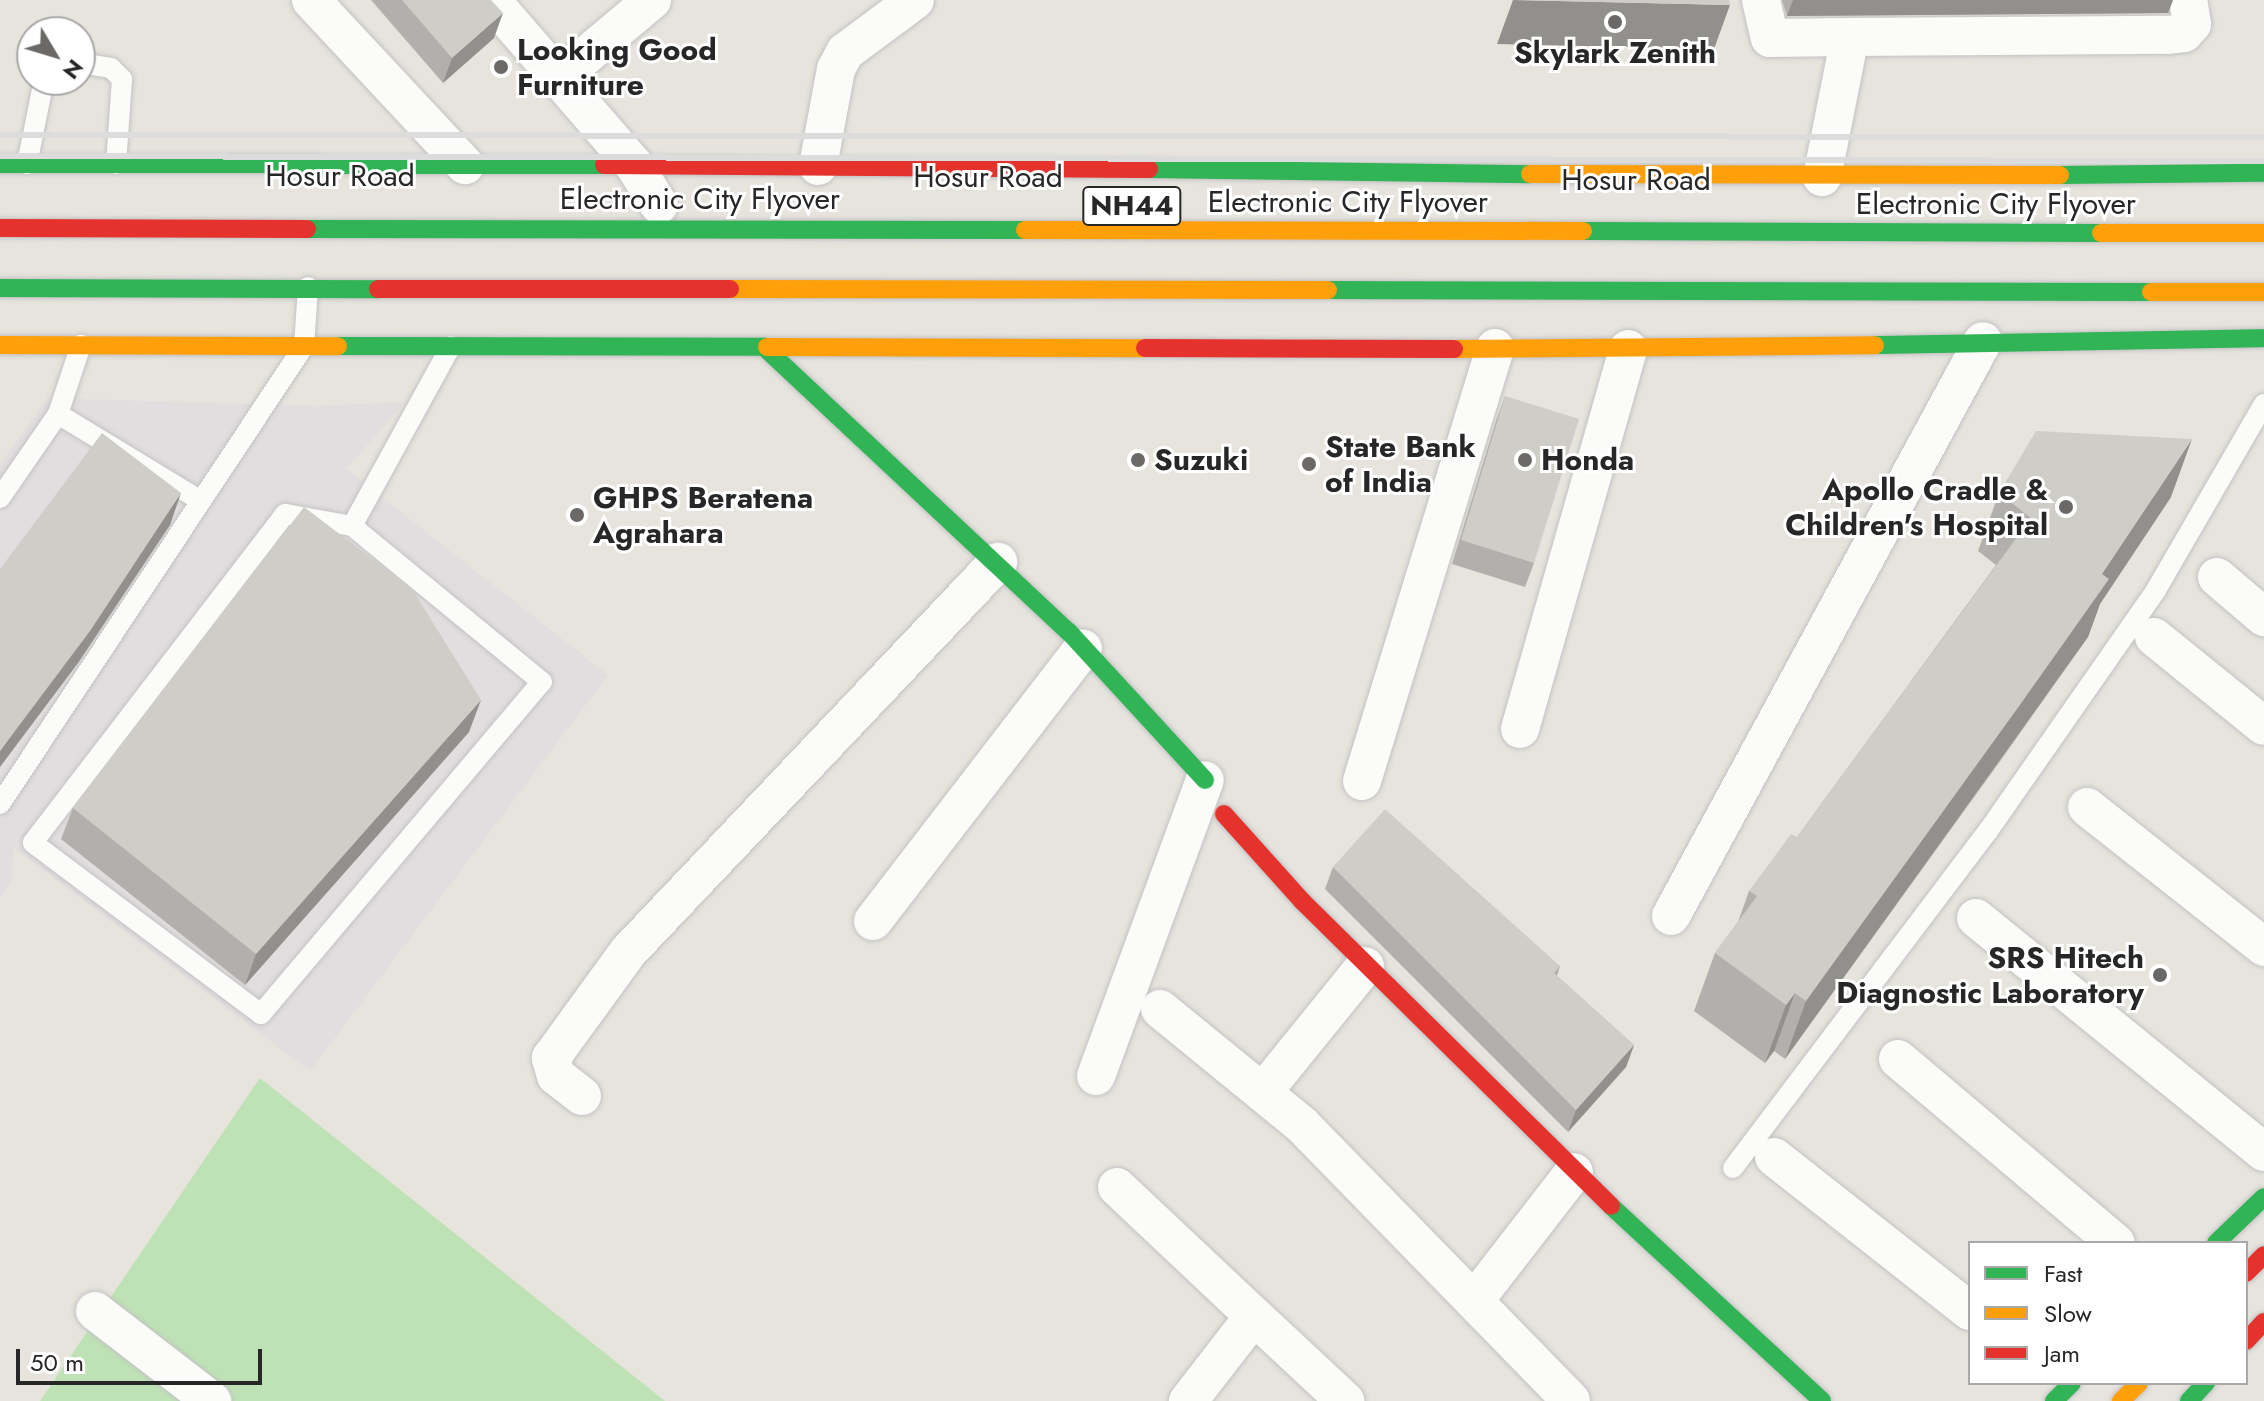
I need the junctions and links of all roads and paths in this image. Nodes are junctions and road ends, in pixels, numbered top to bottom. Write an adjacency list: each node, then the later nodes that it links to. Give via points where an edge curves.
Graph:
1 (311, 0): 14 (street)
2 (491, 0): 9 (street)
3 (652, 0): 9 (street)
4 (915, 0): 16 (street, via 845,52 836,69)
5 (1761, 0): 7 (street, via 1770,38)
6 (2188, 0): 7 (street, via 2192,24 2184,33 2168,35)
7 (1850, 37): 18 (street)
8 (96, 66): 13 (lane, via 111,68 122,79)
9 (558, 79): 15 (street)
10 (41, 96): 12 (lane)
11 (0, 164): 12 (main road)
12 (27, 164): 13 (main road)
13 (116, 164): 14 (main road)
14 (465, 165): 15 (main road)
15 (634, 165): 16 (main road); 19 (street)
16 (818, 166): 18 (main road)
17 (2264, 173): 18 (main road)
18 (1822, 177)
19 (654, 205)
20 (0, 228): 21 (main road, Electronic City Flyover)
21 (2264, 233)
22 (475, 269): 23 (main road)
23 (731, 269)
24 (309, 274): 25 (main road); 26 (main road); 31 (lane)
25 (0, 288)
26 (2264, 292)
27 (2264, 338): 28 (main road)
28 (1983, 341): 35 (main road); 53 (street)
29 (0, 345): 30 (main road)
30 (81, 345): 31 (main road); 37 (lane)
31 (304, 346): 32 (main road); 39 (lane)
32 (451, 346): 33 (main road); 40 (lane)
33 (764, 347): 34 (main road); 41 (main road)
34 (1495, 348): 35 (main road); 49 (street)
35 (1628, 349): 47 (street)
36 (2264, 404): 65 (lane, via 2156,590 1988,831)
37 (58, 414): 38 (lane); 39 (lane)
38 (0, 498)
39 (201, 501): 50 (lane)
40 (352, 526): 40 (lane, via 542,682 261,1014 33,843 285,514)
41 (998, 562): 45 (main road); 62 (street, via 628,952 551,1058 556,1076)
42 (2217, 577): 43 (street)
43 (2264, 617)
44 (2154, 637): 46 (street)
45 (1083, 648): 48 (main road); 55 (street)
46 (2264, 726)
47 (1520, 729)
48 (1205, 780): 60 (street)
49 (1362, 781)
50 (0, 804)
51 (2087, 807): 56 (street)
52 (1224, 814): 57 (main road)
53 (1671, 916)
54 (1976, 918): 63 (street)
55 (873, 921)
56 (2264, 947)
57 (1365, 966): 61 (street); 66 (main road)
58 (1160, 1009): 61 (street)
59 (1898, 1059): 69 (street)
60 (1096, 1076)
61 (1263, 1092): 73 (street, via 1302,1125)
62 (582, 1096)
63 (2264, 1152)
64 (1774, 1157): 74 (street)
65 (1733, 1168)
66 (1574, 1172): 73 (street); 85 (main road)
67 (1117, 1187): 76 (street)
68 (2264, 1197): 70 (main road)
69 (2114, 1241)
70 (2218, 1241)
71 (2264, 1255): 72 (main road)
72 (2248, 1271)
73 (1474, 1301): 84 (street)
74 (1968, 1309)
75 (95, 1311): 81 (street)
76 (1254, 1316): 82 (street); 83 (street)
77 (2264, 1322): 78 (main road)
78 (2248, 1339)
79 (2137, 1385): 86 (main road)
80 (2204, 1385): 87 (main road)
81 (212, 1401)
82 (1188, 1401)
83 (1345, 1401)
84 (1571, 1401)
85 (1822, 1401)
86 (2121, 1401)
87 (2189, 1401)

